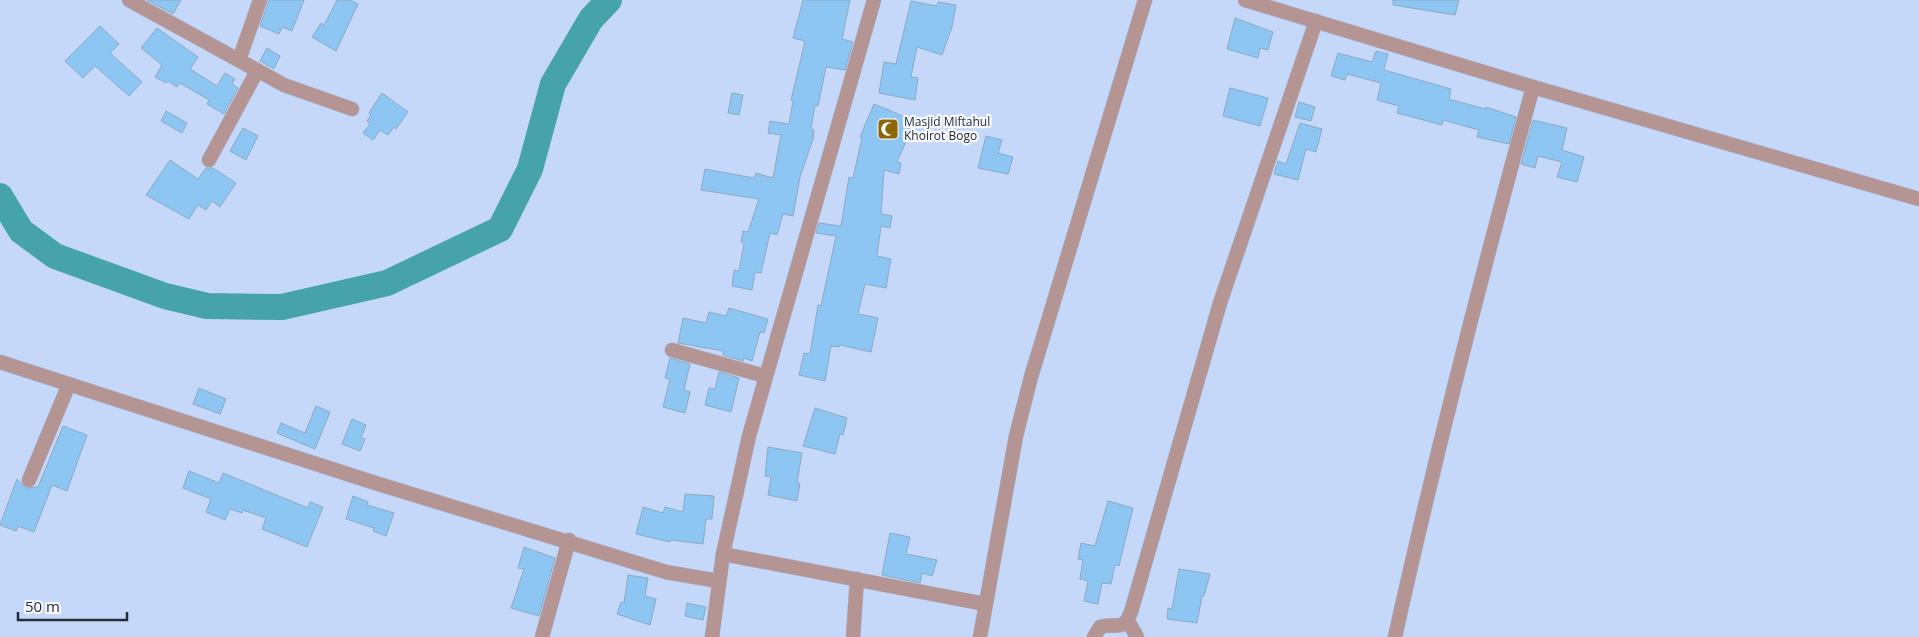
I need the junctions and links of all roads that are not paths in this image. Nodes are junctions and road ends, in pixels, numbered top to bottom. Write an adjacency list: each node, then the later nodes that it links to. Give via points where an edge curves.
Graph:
1 (129, 0): 7 (street)
2 (260, 0): 7 (street)
3 (874, 0): 15 (street)
4 (1145, 0): 22 (street, via 1031,377 1016,436)
5 (1245, 0): 6 (street)
6 (1316, 21): 9 (street); 23 (street, via 1220,303)
7 (239, 60): 8 (street)
8 (257, 71): 10 (street, via 300,92); 11 (street)
9 (1533, 87): 12 (street); 30 (street, via 1434,464)
10 (352, 109)
11 (209, 160)
12 (1919, 199)
13 (672, 350): 15 (street)
14 (0, 362): 16 (street)
15 (765, 376): 19 (street)
16 (69, 384): 17 (street); 18 (street, via 372,482)
17 (29, 480)
18 (569, 540): 21 (street, via 666,572); 24 (street)
19 (723, 554): 20 (street); 21 (street)
20 (857, 579): 22 (street); 26 (street)
21 (718, 581): 25 (street)
22 (985, 604): 27 (street)
23 (1128, 620): 28 (street, via 1120,626 1100,627); 29 (street)
24 (542, 637)
25 (712, 637)
26 (853, 637)
27 (980, 637)
28 (1094, 637)
29 (1138, 637)
30 (1395, 637)

